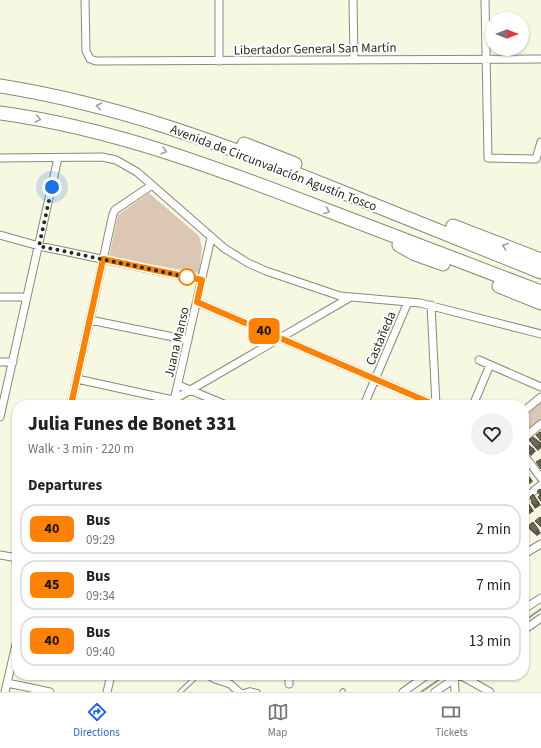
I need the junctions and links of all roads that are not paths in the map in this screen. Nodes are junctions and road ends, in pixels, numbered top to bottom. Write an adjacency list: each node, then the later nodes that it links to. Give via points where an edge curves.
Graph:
1 (85, 0): 8 (street, Libertador General San Martín, via 86,51 90,59)
2 (219, 0): 8 (street)
3 (353, 0): 6 (street)
4 (485, 0): 5 (street)
5 (486, 58): 6 (street, Libertador General San Martín); 7 (street, Libertador General San Martín); 12 (street, via 488,158 536,159)
6 (354, 59): 8 (street, Libertador General San Martín)
7 (541, 59)
8 (219, 61)
9 (0, 86): 11 (highway, Avenida de Circunvalación Agustín Tosco, one-way to 9, via 76,100)
10 (0, 113): 16 (highway, Avenida de Circunvalación Agustín Tosco, one-way to 16, via 75,127 157,149)
11 (178, 129): 21 (highway, one-way to 11, via 249,145); 22 (highway, Avenida de Circunvalación Agustín Tosco)
12 (541, 142)
13 (0, 158): 14 (street)
14 (58, 158): 15 (street, via 102,157 116,160 133,169); 19 (street)
15 (152, 185): 18 (street); 20 (street, via 115,210)
16 (355, 221): 24 (highway, Avenida de Circunvalación Agustín Tosco); 30 (highway, via 415,254)
17 (0, 235): 19 (street)
18 (211, 238): 23 (street, Juana Manso); 27 (street, via 233,254 262,269)
19 (39, 246): 20 (street); 26 (street)
20 (103, 259): 23 (street); 32 (street)
21 (541, 260)
22 (541, 272)
23 (202, 280): 28 (street, Juana Manso)
24 (541, 292)
25 (0, 297): 26 (street)
26 (28, 297): 38 (street)
27 (349, 298): 29 (street); 34 (street)
28 (197, 302): 34 (street); 35 (street, Juana Manso)
29 (408, 302): 31 (street); 41 (street, Castañeda)
30 (541, 303)
31 (431, 306): 33 (street); 53 (street)
32 (90, 320): 35 (street); 40 (street)
33 (541, 334)
34 (279, 338): 41 (street); 44 (street)
35 (188, 340): 42 (street, Juana Manso)
36 (479, 360): 39 (street)
37 (0, 362): 38 (street)
38 (13, 362): 56 (street)
39 (490, 365): 43 (street); 54 (street)
40 (77, 379): 46 (street); 47 (street)
41 (376, 379): 51 (street, Castañeda); 52 (street)
42 (178, 385): 44 (street); 48 (street, Juana Manso)
43 (541, 386)
44 (191, 390): 49 (street); 50 (street)
45 (541, 397): 55 (street)
46 (72, 400)
47 (170, 400)
48 (174, 400)
49 (177, 400)
50 (214, 400)
51 (366, 400)
52 (424, 400)
53 (436, 400)
54 (475, 400)
55 (529, 407)
56 (0, 417)
57 (541, 424): 58 (street)
58 (529, 434)
59 (529, 462): 60 (street)
60 (541, 478)
61 (541, 485): 62 (street)
62 (529, 495)
63 (541, 544): 64 (street)
64 (529, 551)
65 (0, 555): 66 (street)
66 (12, 557)
67 (541, 598): 68 (street)
68 (529, 606)
69 (541, 618): 70 (street)
70 (529, 626)
71 (12, 662): 81 (street)
72 (110, 680): 85 (street)
73 (193, 680): 86 (lane)
74 (218, 680): 87 (street, via 230,684)
75 (289, 680): 82 (street)
76 (420, 680): 90 (street)
77 (452, 680): 91 (street)
78 (455, 680): 92 (street)
79 (456, 680): 93 (street)
80 (465, 680): 94 (street)
81 (7, 683): 83 (street); 84 (street)
82 (289, 684)
83 (5, 692)
84 (50, 692)
85 (107, 692)
86 (180, 692)
87 (239, 692)
88 (243, 692): 89 (lane)
89 (258, 692)
90 (403, 692)
91 (435, 692)
92 (450, 692)
93 (455, 692)
94 (490, 692)

